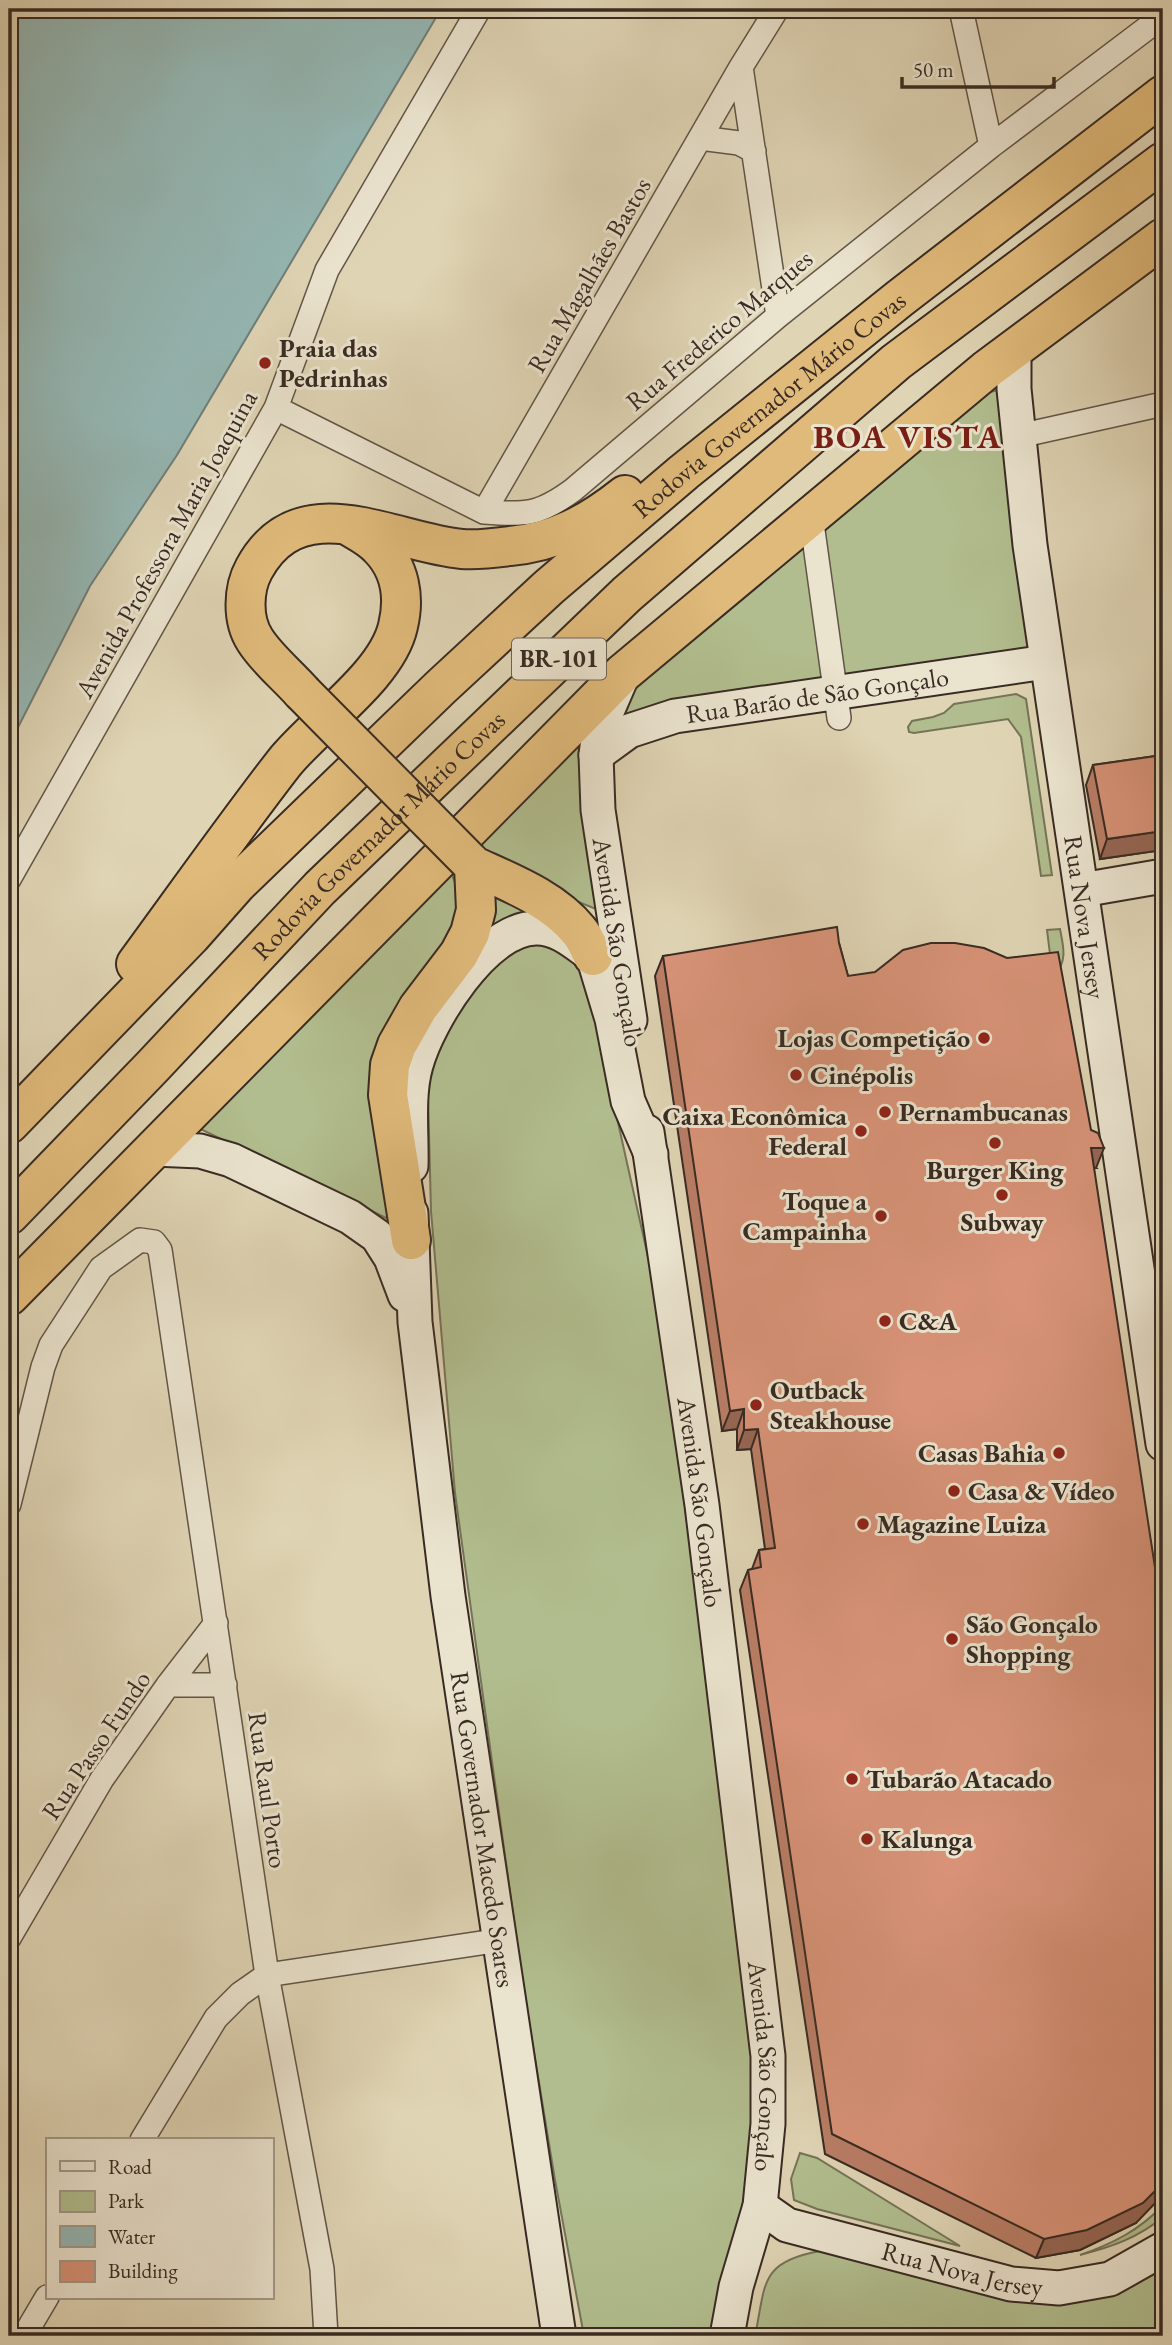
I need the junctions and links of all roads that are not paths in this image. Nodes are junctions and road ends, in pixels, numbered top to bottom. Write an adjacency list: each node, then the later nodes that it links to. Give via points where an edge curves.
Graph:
1 (479, 9): 15 (street, Avenida Professora Maria Joaquina, via 327,271)
2 (777, 9): 5 (street, Rua Magalhães Bastos)
3 (961, 9): 8 (street)
4 (1163, 16): 8 (street, Rua Frederico Marques)
5 (741, 67): 7 (street, Rua Magalhães Bastos); 9 (street)
6 (1151, 104): 19 (highway, via 1030,172 925,246 661,466 567,533 513,546 463,549); 29 (highway, Rodovia Governador Mário Covas / BR-101, via 866,325 549,587 237,884)
7 (701, 138): 9 (street, via 739,143); 17 (street, Rua Magalhães Bastos)
8 (991, 146): 12 (street, Rua Frederico Marques)
9 (754, 151): 12 (street)
10 (1163, 162): 33 (highway, Rodovia Governador Mário Covas / BR-101, via 896,362 627,594 320,888)
11 (1163, 238): 13 (highway)
12 (778, 316): 17 (street, Rua Frederico Marques, via 556,503 519,515)
13 (1005, 370): 16 (main road, Rua Nova Jersey); 18 (highway)
14 (1163, 404): 16 (street)
15 (276, 408): 17 (street, Rua Frederico Marques); 26 (street, Avenida Professora Maria Joaquina)
16 (1018, 436): 20 (main road, Rua Nova Jersey)
17 (484, 512)
18 (811, 516): 21 (highway); 22 (street)
19 (347, 524): 24 (highway, bridge, via 294,529 276,540 248,578 245,603 249,625 256,641 302,692); 29 (highway, via 378,545 398,576 402,602 398,628 385,656 286,761)
20 (1046, 663): 22 (main road, Rua Barão de São Gonçalo); 27 (main road, Rua Nova Jersey)
21 (623, 673): 23 (main road, Avenida São Gonçalo, via 599,730); 31 (highway)
22 (838, 705): 23 (main road, Rua Barão de São Gonçalo, via 676,716 629,731)
23 (596, 755): 32 (main road, Avenida São Gonçalo, via 598,810)
24 (472, 864): 28 (highway, via 560,914 579,932); 34 (highway, via 476,910 470,933 418,1008 390,1065 388,1095)
25 (1163, 876): 27 (main road)
26 (9, 879)
27 (1082, 890): 37 (main road, Rua Nova Jersey)
28 (593, 956): 32 (main road, via 612,1019 628,1101); 34 (main road, Rua Governador Macedo Soares, via 556,931 518,931 496,943 459,983 428,1032 415,1067)
29 (74, 1055): 30 (highway, Rodovia Governador Mário Covas / BR-101)
30 (9, 1124)
31 (154, 1149): 35 (highway); 36 (main road, Rua Governador Macedo Soares, via 200,1151 231,1160 350,1217 377,1236 391,1258)
32 (651, 1154): 46 (main road, Avenida São Gonçalo, via 702,1505 768,2056 768,2124)
33 (9, 1215)
34 (411, 1241): 36 (main road, Rua Governador Macedo Soares)
35 (9, 1296)
36 (415, 1322): 43 (main road, Rua Governador Macedo Soares, via 448,1596)
37 (1163, 1444)
38 (9, 1504): 39 (street, Rua Raul Porto, via 51,1345 101,1268 140,1240 154,1241 160,1250)
39 (216, 1623): 40 (street, Rua Passo Fundo); 41 (street, Rua Raul Porto)
40 (168, 1685): 41 (street); 42 (street, Rua Passo Fundo, via 102,1779)
41 (225, 1685): 44 (street, Rua Raul Porto)
42 (9, 1938)
43 (501, 1940): 44 (street); 51 (main road, Rua Governador Macedo Soares)
44 (267, 1975): 45 (street, via 216,2018); 50 (street, Rua Raul Porto, via 322,2269)
45 (143, 2138)
46 (760, 2206): 47 (main road, Rua Nova Jersey, via 787,2225 1011,2284 1059,2288 1110,2279); 52 (main road, Avenida São Gonçalo)
47 (1163, 2249)
48 (46, 2299): 49 (street)
49 (24, 2336)
50 (326, 2336)
51 (559, 2336)
52 (727, 2336)

